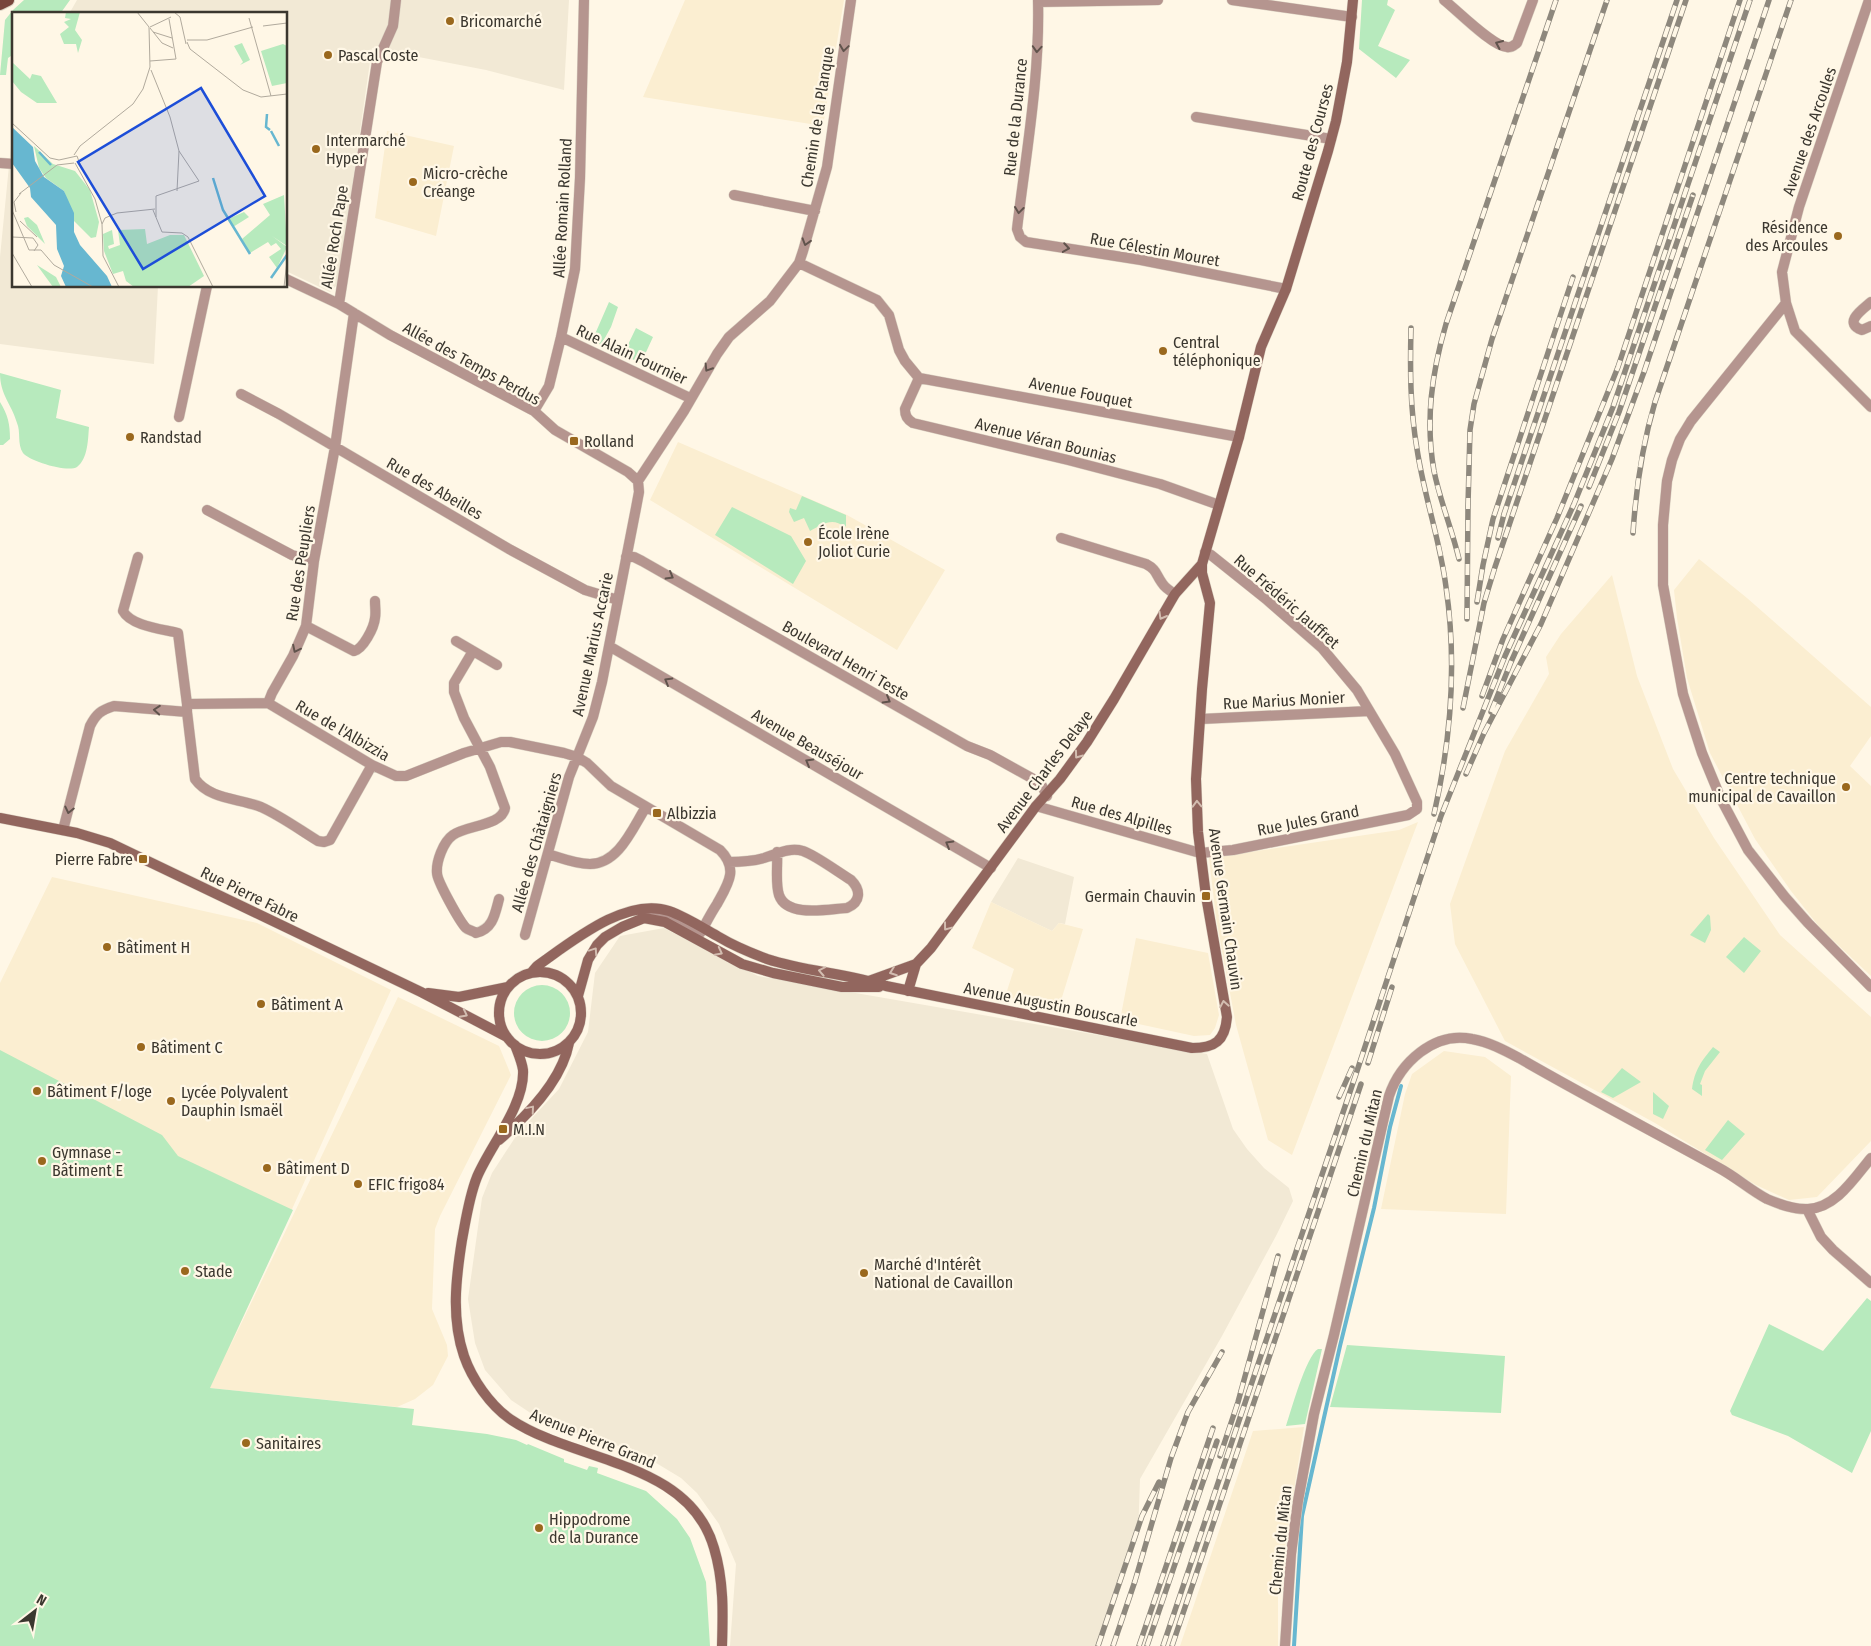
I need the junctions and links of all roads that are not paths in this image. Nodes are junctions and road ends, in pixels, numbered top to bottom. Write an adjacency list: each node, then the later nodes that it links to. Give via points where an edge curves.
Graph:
1 (396, 0): 23 (street, Allée Roch Pape, via 393,26 377,62)
2 (584, 0): 26 (street, Allée Romain Rolland, via 576,261)
3 (851, 0): 15 (street, Chemin de la Planque, one-way to 15, via 827,166)
4 (1158, 0): 10 (street)
5 (1232, 0): 11 (street)
6 (1353, 0): 11 (street, Route des Courses)
7 (1444, 0): 8 (street, one-way to 7, via 1517,43 1506,48 1490,40)
8 (1533, 0)
9 (1869, 0): 22 (street, Avenue des Arcoules, via 1799,207 1782,272)
10 (1038, 1): 16 (street, Rue de la Durance, one-way to 16, via 1034,101 1017,229)
11 (1352, 17): 13 (street, Route des Courses, via 1346,69)
12 (1196, 117): 13 (street)
13 (1331, 139): 20 (street, Route des Courses)
14 (734, 195): 15 (street)
15 (815, 211): 17 (street, Chemin de la Planque, one-way to 17)
16 (1020, 237): 20 (street, Rue Célestin Mouret, one-way to 20, via 1026,242 1141,260)
17 (799, 263): 27 (street, via 876,300 889,315 899,350); 29 (street, Chemin de la Planque, one-way to 29, via 770,301 729,337)
18 (288, 280): 23 (street, Allée des Temps Perdus)
19 (207, 288): 32 (street)
20 (1286, 289): 33 (street, Route des Courses, via 1262,347)
21 (1871, 302): 25 (street, via 1855,316 1854,323 1862,330)
22 (1786, 303): 30 (street, Avenue des Arcoules, via 1795,331); 81 (street, via 1680,439 1667,481 1663,585 1684,694 1702,753 1721,799 1748,850 1770,878 1808,923)
23 (339, 304): 24 (street, Allée des Temps Perdus)
24 (354, 313): 31 (street, Allée des Temps Perdus); 34 (street, Rue des Peupliers)
25 (1871, 326)
26 (561, 338): 29 (street, Rue Alain Fournier); 31 (street, Allée Romain Rolland, via 548,386)
27 (919, 378): 33 (street, Avenue Fouquet); 36 (street, Avenue Véran Bounias, via 905,414 913,423 1160,484)
28 (241, 394): 34 (street, Rue des Abeilles)
29 (690, 398): 35 (street, Chemin de la Planque)
30 (1871, 406)
31 (534, 412): 35 (street, Allée des Temps Perdus, via 555,430)
32 (179, 416)
33 (1238, 437): 36 (street, Route des Courses)
34 (335, 447): 42 (street, Rue des Peupliers); 47 (street, Rue des Abeilles, via 509,549 585,590)
35 (638, 481): 41 (street, Avenue Marius Accarie, via 639,492)
36 (1219, 505): 39 (street, Route des Courses)
37 (207, 510): 42 (street, via 292,554)
38 (1061, 538): 46 (street, via 1146,564 1154,568 1161,582)
39 (1205, 552): 43 (street, Route des Courses); 56 (street, Rue Frédéric Jauffret, via 1322,648 1357,690)
40 (138, 557): 55 (street, via 123,611 134,622 178,633)
41 (626, 557): 47 (street, Avenue Marius Accarie); 61 (street, Boulevard Henri Teste, one-way to 61, via 634,556 966,746 990,754 1041,784)
42 (314, 561): 49 (street, Rue des Peupliers)
43 (1202, 564): 44 (street, Avenue Charles Delaye); 45 (street, Avenue Germain Chauvin)
44 (1182, 584): 45 (street, via 1195,584); 46 (street, Avenue Charles Delaye)
45 (1206, 590): 57 (street, Avenue Germain Chauvin, via 1210,603)
46 (1175, 594): 61 (street, Avenue Charles Delaye, one-way to 61, via 1110,706)
47 (618, 600): 51 (street, Avenue Marius Accarie)
48 (375, 601): 49 (street, via 375,620 358,650 354,651)
49 (306, 626): 54 (street, Rue des Peupliers, one-way to 54)
50 (456, 641): 52 (street)
51 (609, 646): 59 (street, Avenue Marius Accarie, via 593,718); 71 (street, Avenue Beauséjour, one-way to 51)
52 (473, 651): 53 (street); 58 (street, via 454,683 454,692)
53 (497, 665)
54 (268, 703): 55 (street); 60 (street, Rue de l'Albizzia)
55 (187, 708): 60 (street, via 195,779 200,786 212,793 262,808 318,841 330,840); 66 (street, one-way to 66, via 114,706 95,716)
56 (1368, 711): 57 (street, Rue Marius Monier); 63 (street, Rue Frédéric Jauffret, via 1395,754)
57 (1201, 719): 68 (street, Avenue Germain Chauvin, one-way to 57, via 1196,779)
58 (479, 747): 59 (street, Rue de l'Albizzia, via 510,742); 60 (street, Rue de l'Albizzia, via 406,776 396,776); 72 (street, via 493,775 504,813 498,819 452,835 437,864 436,875 466,928 476,933 488,928)
59 (577, 757): 64 (street, via 611,786); 69 (street, Allée des Châtaigniers)
60 (372, 766)
61 (1047, 796): 62 (street, Avenue Charles Delaye)
62 (1036, 806): 68 (street, Rue des Alpilles); 71 (street, Avenue Charles Delaye)
63 (1418, 806): 68 (street, Rue Jules Grand, via 1408,815 1234,850)
64 (646, 807): 69 (street, via 621,846 609,858 592,864); 70 (street, via 720,850)
65 (0, 818): 66 (street, Rue Pierre Fabre)
66 (63, 830): 83 (street, Rue Pierre Fabre, via 96,838 124,850)
67 (777, 852): 67 (street, via 802,851 856,885 858,898 847,908 800,911 789,907 778,894); 70 (street, via 766,858)
68 (1200, 852): 88 (street, Avenue Germain Chauvin, one-way to 68, via 1224,1034 1227,1017)
69 (548, 854): 75 (street, Allée des Châtaigniers)
70 (729, 862): 74 (street, via 728,885)
71 (991, 868): 76 (street, Avenue Charles Delaye, one-way to 76)
72 (499, 899)
73 (644, 918): 74 (street, via 663,916 698,932); 79 (street, one-way to 79, via 665,922 742,964 773,974 842,987); 84 (street, one-way to 73, via 588,960 597,945 622,927)
74 (703, 928): 77 (street, via 667,910 629,911 592,929); 78 (street, one-way to 74, via 769,960)
75 (525, 934)
76 (916, 964): 78 (street, Avenue Charles Delaye, one-way to 78); 82 (street, Avenue Charles Delaye)
77 (531, 973): 80 (street); 84 (street, via 553,974 564,979)
78 (869, 981): 79 (street)
79 (886, 986): 82 (street, Avenue Augustin Bouscarle)
80 (508, 987): 83 (street, Rue Pierre Fabre, via 459,997); 85 (street, via 499,1012)
81 (1871, 987)
82 (908, 991): 88 (street, Avenue Augustin Bouscarle, via 1192,1048)
83 (421, 992): 85 (street, Rue Pierre Fabre, one-way to 85)
84 (578, 996): 86 (street, via 582,1016 580,1026)
85 (507, 1037): 87 (street)
86 (569, 1043): 87 (street, via 542,1054 528,1052); 89 (street, Avenue Pierre Grand, one-way to 86, via 523,1119 546,1090)
87 (515, 1045): 89 (street, Avenue Pierre Grand, via 523,1068 523,1081)
88 (1210, 1046)
89 (496, 1143): 93 (street, Avenue Pierre Grand, via 477,1176 471,1194 458,1266 456,1316 464,1358 482,1389 510,1419 558,1442 655,1478 697,1514 714,1547 722,1580)
90 (1871, 1158): 91 (street, via 1842,1192 1820,1207)
91 (1807, 1209): 92 (street, via 1821,1237); 94 (street, Chemin du Mitan, via 1766,1198 1722,1170 1485,1042 1452,1038 1417,1054 1403,1067 1389,1096 1314,1414 1290,1554)
92 (1871, 1283)
93 (722, 1646)
94 (1285, 1646)

